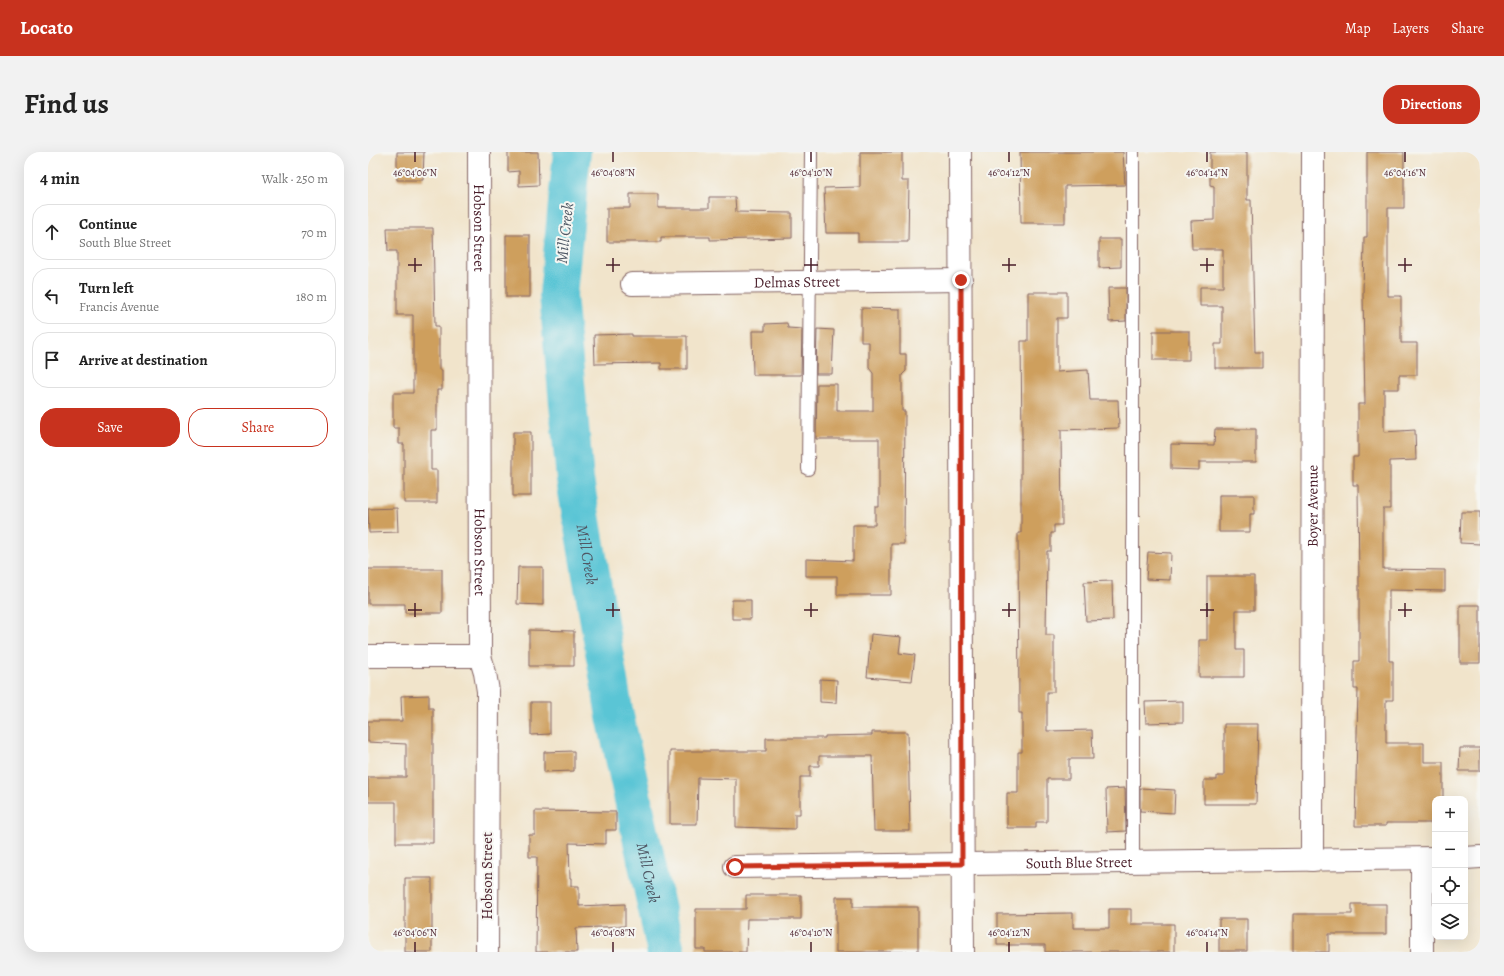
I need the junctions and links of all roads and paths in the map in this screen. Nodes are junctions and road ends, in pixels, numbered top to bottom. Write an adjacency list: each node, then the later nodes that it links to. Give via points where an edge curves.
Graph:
1 (479, 152): 11 (street, Hobson Street)
2 (811, 152): 7 (lane)
3 (960, 152): 6 (street)
4 (1133, 152): 16 (lane)
5 (1313, 152): 15 (street, Boyer Avenue)
6 (961, 280): 7 (street, Delmas Street); 17 (street)
7 (810, 282): 8 (street, Delmas Street); 9 (lane)
8 (632, 284)
9 (808, 469)
10 (368, 656): 11 (street)
11 (480, 656): 19 (street, Hobson Street, via 486,673 488,691)
12 (1480, 857): 13 (street)
13 (1468, 858)
14 (1428, 859): 15 (street, South Blue Street); 21 (street)
15 (1312, 860): 16 (street, South Blue Street)
16 (1133, 862): 17 (street, South Blue Street)
17 (962, 864): 18 (street, South Blue Street); 20 (street)
18 (735, 867)
19 (487, 952)
20 (962, 952)
21 (1422, 952)

